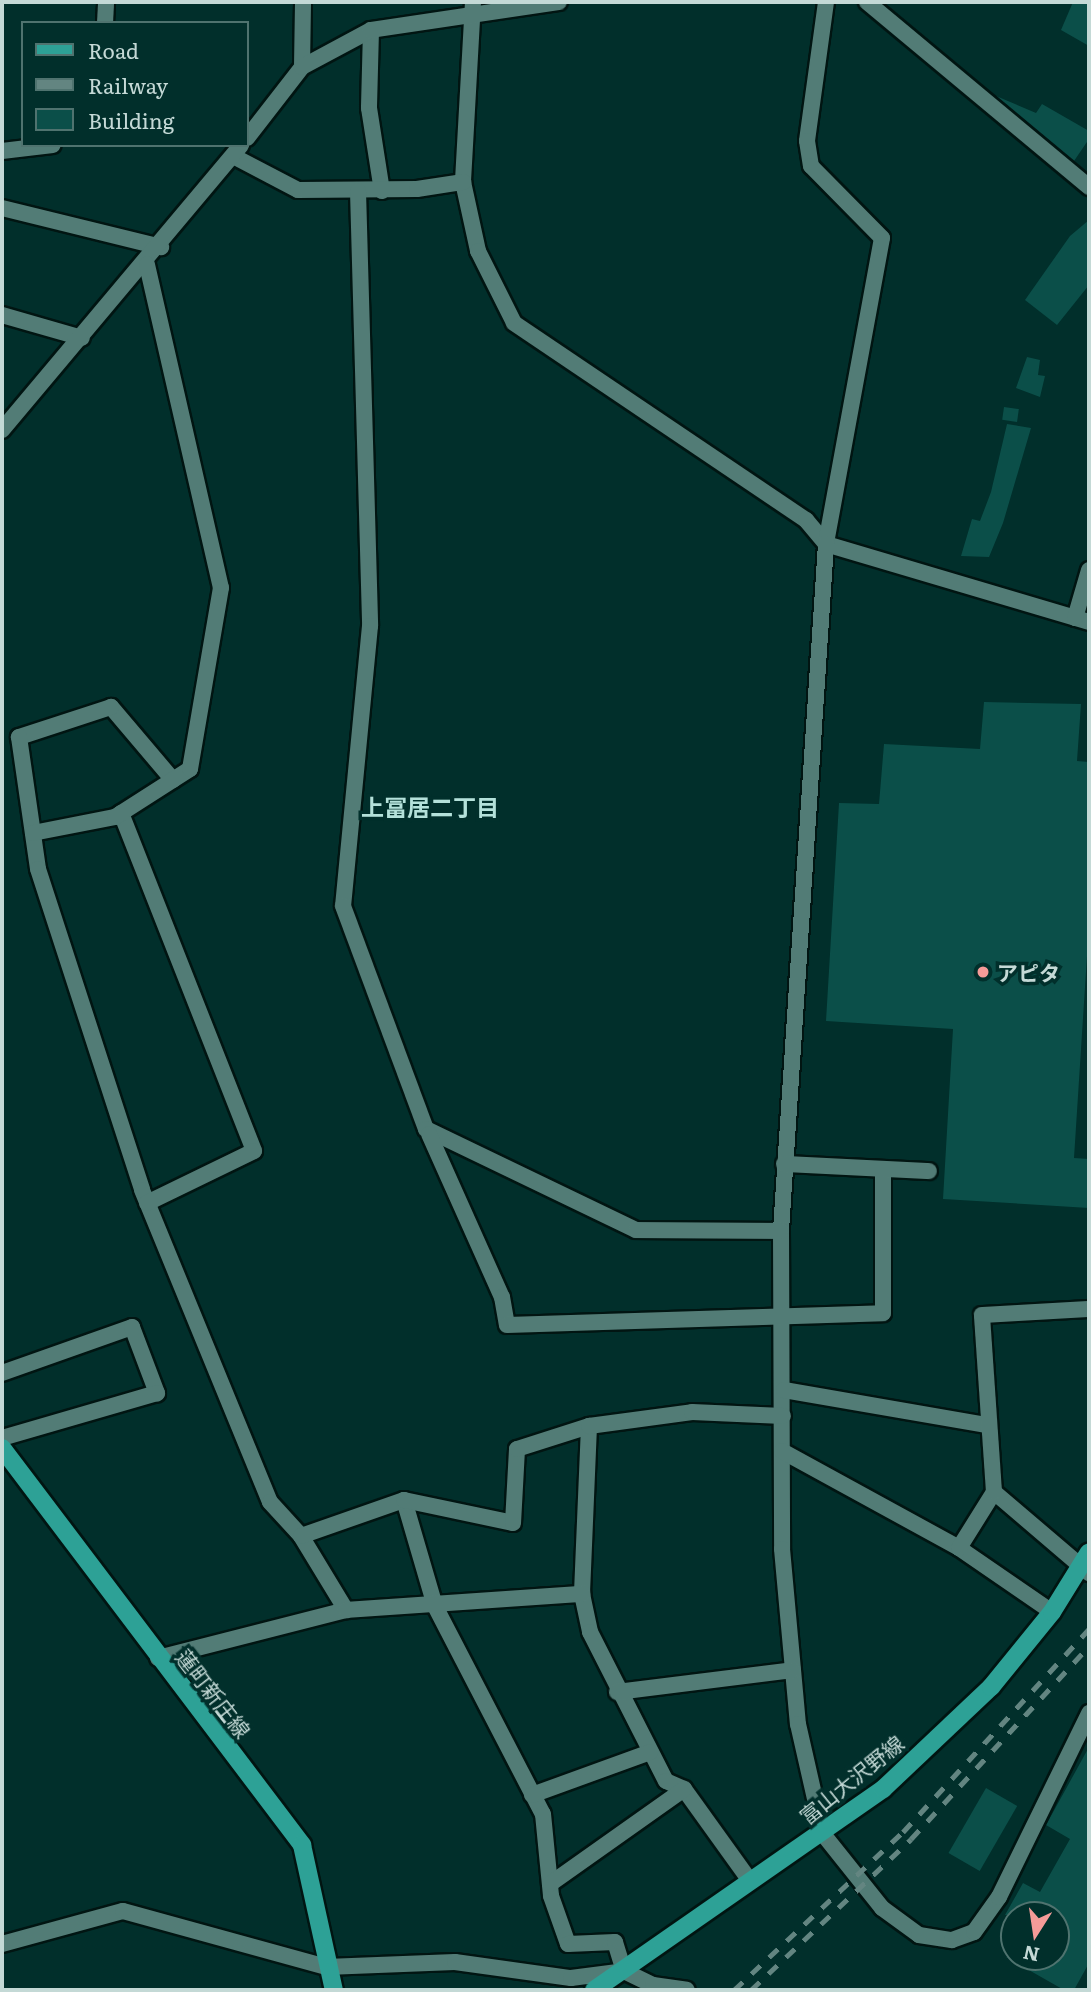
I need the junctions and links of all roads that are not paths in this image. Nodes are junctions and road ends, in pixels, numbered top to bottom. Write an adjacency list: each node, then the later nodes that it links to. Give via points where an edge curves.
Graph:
1 (106, 2): 7 (street)
2 (303, 2): 9 (street)
3 (559, 2): 6 (street)
4 (825, 2): 24 (street, via 807,141 811,166 882,238)
5 (867, 2): 15 (street)
6 (473, 8): 8 (street); 14 (street)
7 (105, 21)
8 (370, 30): 9 (street); 17 (street, via 369,108)
9 (302, 67): 10 (street)
10 (248, 137)
11 (36, 147): 12 (street)
12 (2, 151)
13 (237, 151): 16 (street, via 298,190); 19 (street)
14 (463, 182): 17 (street); 24 (street, via 478,251 514,323 806,520)
15 (1089, 187)
16 (358, 191): 17 (street); 30 (street, via 370,626 343,906)
17 (382, 191)
18 (2, 208): 19 (street)
19 (162, 247): 20 (street)
20 (147, 264): 22 (street); 27 (street, via 221,588 190,769)
21 (2, 315): 22 (street)
22 (82, 338): 23 (street)
23 (2, 430)
24 (826, 544): 26 (street); 31 (street)
25 (1089, 570): 26 (street)
26 (1082, 620)
27 (173, 779): 28 (street); 29 (street, via 111,707 19,737)
28 (121, 813): 29 (street); 34 (street, via 254,1151)
29 (33, 833): 34 (street, via 38,869)
30 (429, 1134): 35 (street, via 636,1230); 37 (street, via 502,1297 507,1325)
31 (784, 1164): 32 (street); 35 (street)
32 (883, 1169): 33 (street); 37 (street, via 883,1313)
33 (929, 1171)
34 (147, 1203): 48 (street, via 270,1502)
35 (781, 1231): 37 (street)
36 (1089, 1309): 41 (street, via 982,1315)
37 (783, 1313): 39 (street)
38 (2, 1373): 43 (street, via 132,1327 156,1393)
39 (784, 1390): 40 (street); 41 (street)
40 (783, 1416): 42 (street, via 692,1412); 45 (street)
41 (987, 1425): 46 (street)
42 (589, 1426): 47 (street, via 517,1448 513,1524); 52 (street)
43 (2, 1438)
44 (2, 1448): 56 (main road, 蓮町新庄線)
45 (782, 1451): 49 (street); 57 (street)
46 (994, 1492): 49 (street); 51 (street)
47 (404, 1500): 48 (street); 53 (street)
48 (301, 1536): 54 (street)
49 (959, 1549): 55 (street)
50 (1089, 1552): 51 (main road, 富山大沢野線)
51 (1085, 1571): 55 (main road, 富山大沢野線)
52 (582, 1594): 53 (street); 58 (street)
53 (435, 1606): 54 (street); 62 (street)
54 (346, 1610): 56 (street)
55 (1052, 1612): 63 (main road, 富山大沢野線, via 991,1686 883,1789)
56 (158, 1658): 67 (main road, 蓮町新庄線, via 302,1845)
57 (793, 1670): 58 (street); 63 (street)
58 (617, 1692): 60 (street)
59 (1089, 1713): 63 (street, via 999,1897 974,1932 952,1940 919,1935 882,1908)
60 (650, 1752): 61 (street, via 666,1781); 62 (street)
61 (684, 1788): 64 (street); 65 (street)
62 (532, 1795): 65 (street, via 543,1814)
63 (823, 1834): 64 (main road, 富山大沢野線)
64 (750, 1881): 68 (main road, 富山大沢野線)
65 (550, 1884): 68 (street, via 568,1944 615,1942)
66 (2, 1944): 67 (street, via 123,1910)
67 (326, 1966): 68 (street, via 455,1962 593,1978); 69 (main road, 蓮町新庄線)
68 (624, 1971): 70 (main road, 富山大沢野線); 71 (street, via 653,1986)
69 (334, 1990)
70 (594, 1990)
71 (687, 1990)

